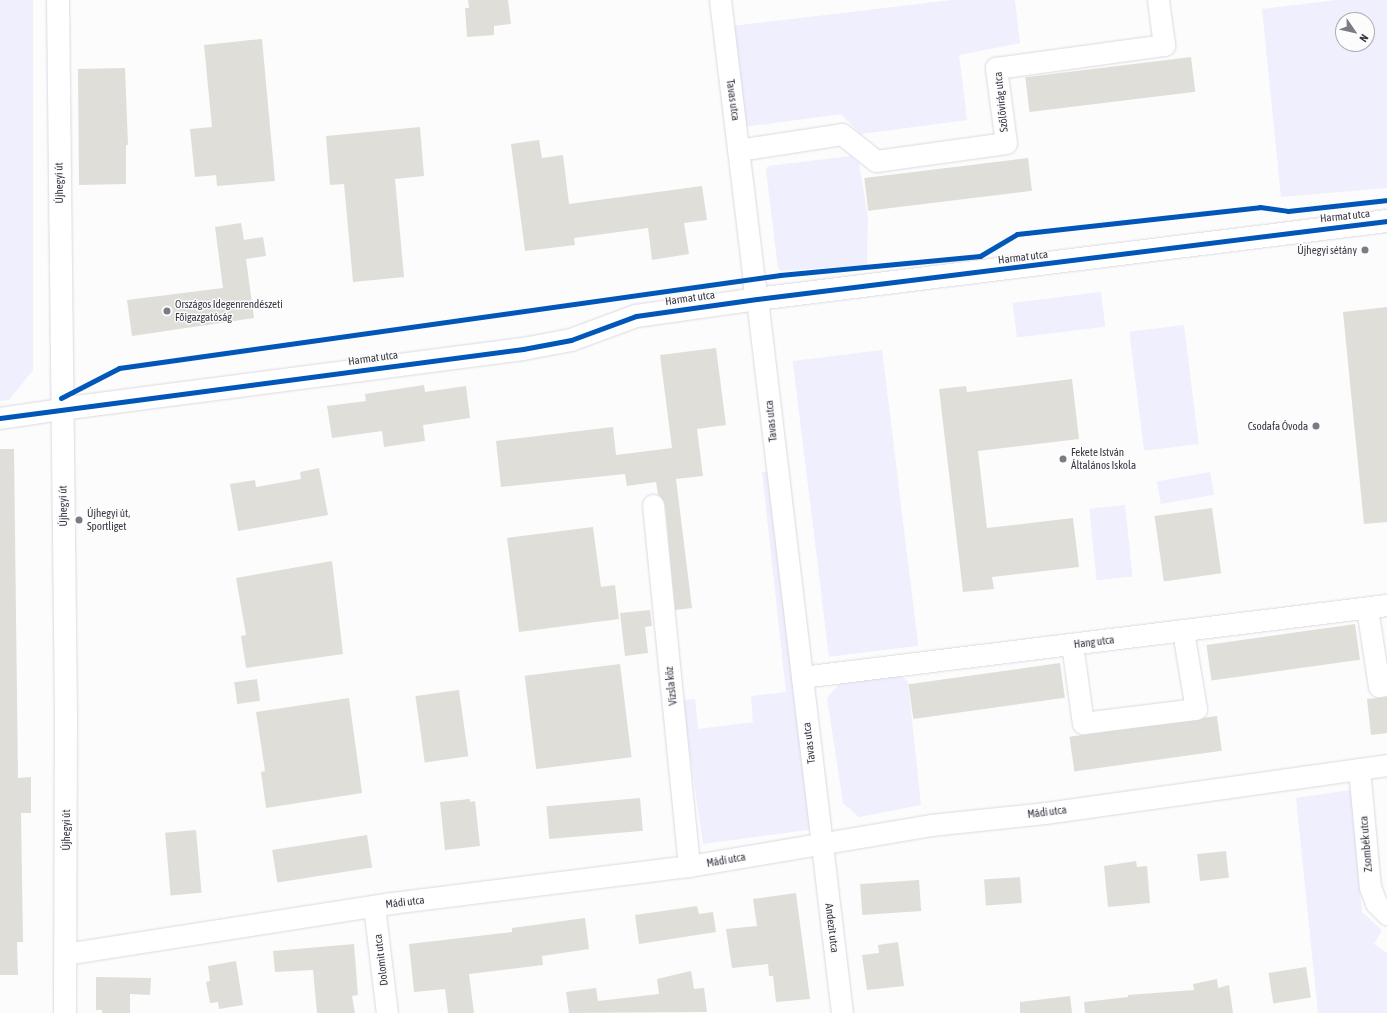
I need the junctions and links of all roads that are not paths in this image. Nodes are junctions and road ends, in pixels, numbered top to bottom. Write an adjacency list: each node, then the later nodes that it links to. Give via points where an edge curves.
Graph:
1 (58, 0): 7 (street, Újhegyi út)
2 (720, 0): 4 (street, Tavas utca)
3 (1158, 0): 4 (street, Szőlővirág utca, via 1164,45 996,68 1006,144 876,160 842,134)
4 (738, 150): 6 (street, Tavas utca)
5 (1387, 221): 6 (street, Harmat utca)
6 (755, 289): 7 (street, Harmat utca, via 636,316 570,340); 13 (street, Tavas utca)
7 (61, 409): 8 (street, Harmat utca); 21 (street, Újhegyi út, via 66,716)
8 (0, 418)
9 (653, 506): 18 (street, Vizsla köz)
10 (1377, 607): 11 (street, Hang utca); 14 (street, via 1379,686)
11 (1183, 631): 12 (street, Hang utca); 12 (street, via 1196,709 1083,723)
12 (1072, 644): 13 (street, Hang utca)
13 (802, 677): 17 (street, Tavas utca)
14 (1387, 684)
15 (1387, 765): 16 (street, Mádi utca)
16 (1359, 769): 17 (street, Mádi utca, via 1046,813 931,825); 20 (street, Zsombék utca, via 1370,887 1376,903)
17 (821, 843): 18 (street, Mádi utca); 24 (street, Andezit utca)
18 (689, 866): 19 (street, Mádi utca)
19 (374, 906): 21 (street, Mádi utca); 23 (street, Dolomit utca)
20 (1387, 914)
21 (65, 954): 22 (street, Újhegyi út)
22 (65, 1013)
23 (387, 1013)
24 (842, 1013)

